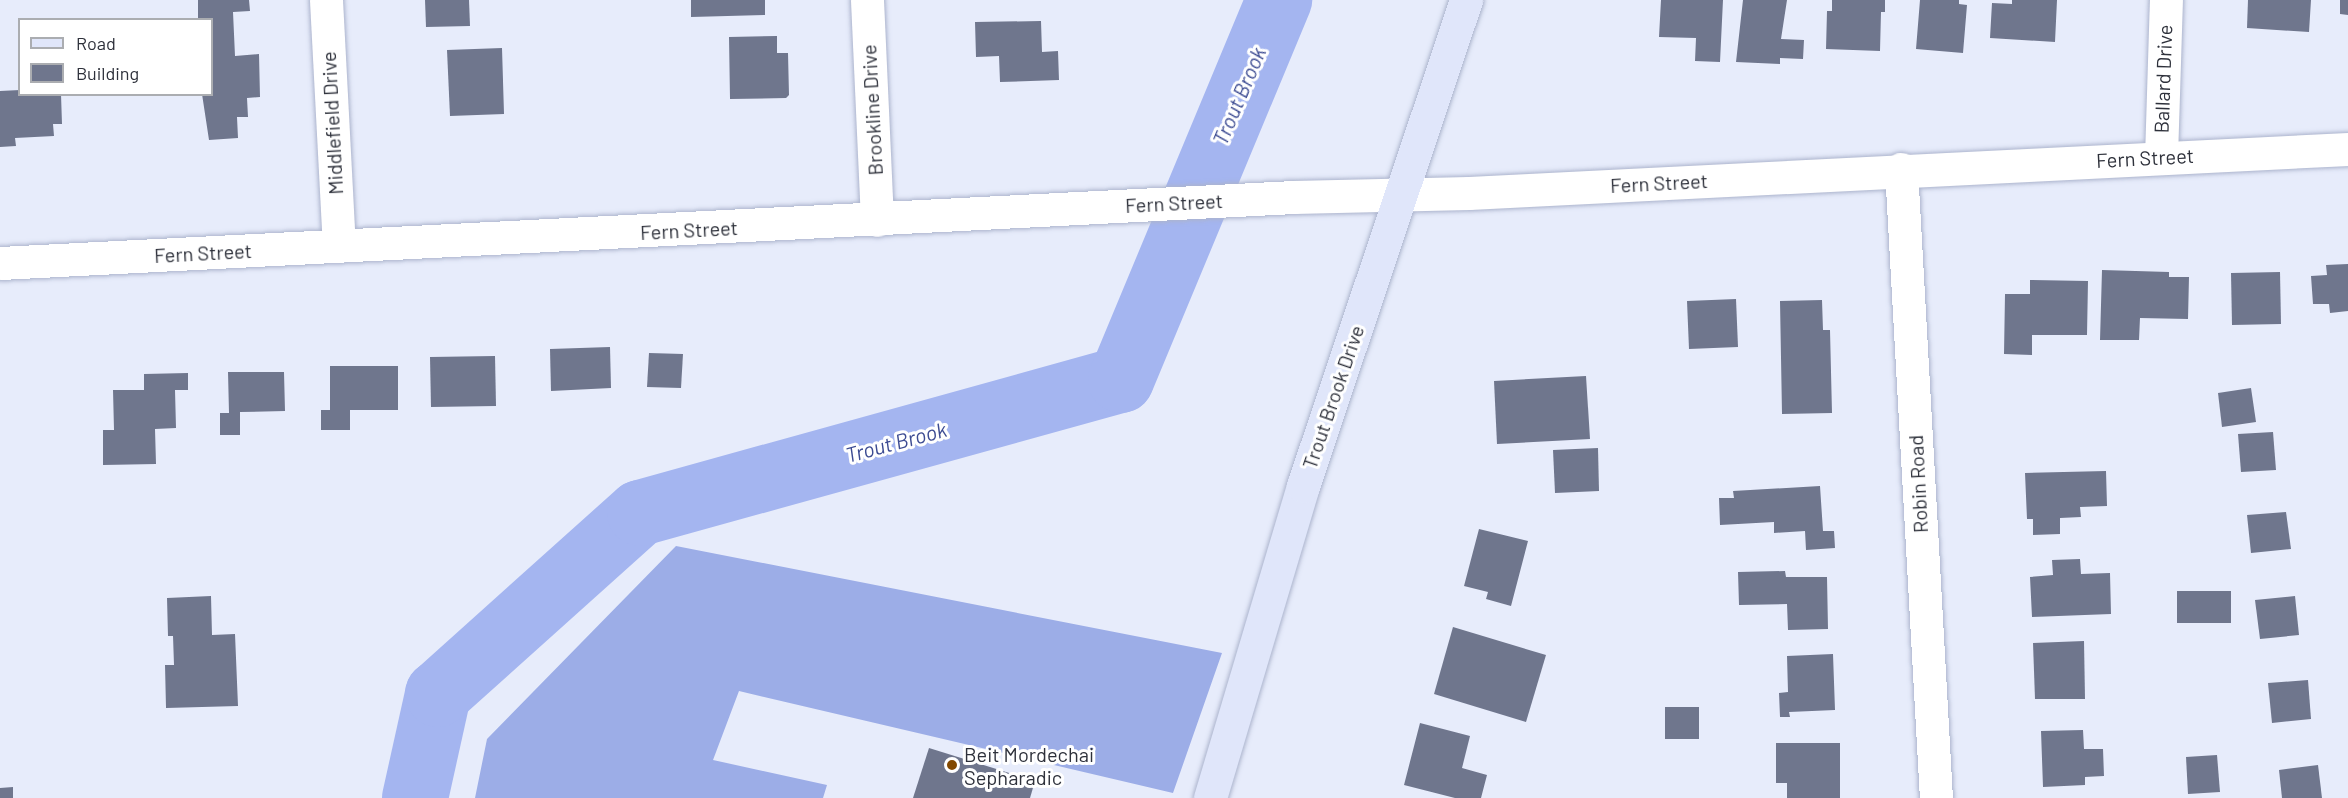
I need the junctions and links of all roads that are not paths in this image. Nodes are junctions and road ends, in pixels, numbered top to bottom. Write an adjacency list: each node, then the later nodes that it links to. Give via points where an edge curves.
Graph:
1 (326, 0): 10 (street, Middlefield Drive)
2 (867, 0): 9 (street, Brookline Drive)
3 (1466, 0): 8 (main road, Trout Brook Drive)
4 (2166, 0): 6 (street, Ballard Drive)
5 (2348, 149): 6 (street, Fern Street)
6 (2161, 158): 7 (street, Fern Street)
7 (1901, 169): 8 (street, Fern Street); 13 (street, Robin Road)
8 (1403, 194): 9 (street, Fern Street); 12 (main road, Trout Brook Drive, via 1303,486)
9 (877, 220): 10 (street, Fern Street)
10 (339, 246): 11 (street, Fern Street)
11 (0, 263)
12 (1210, 798)
13 (1936, 798)

